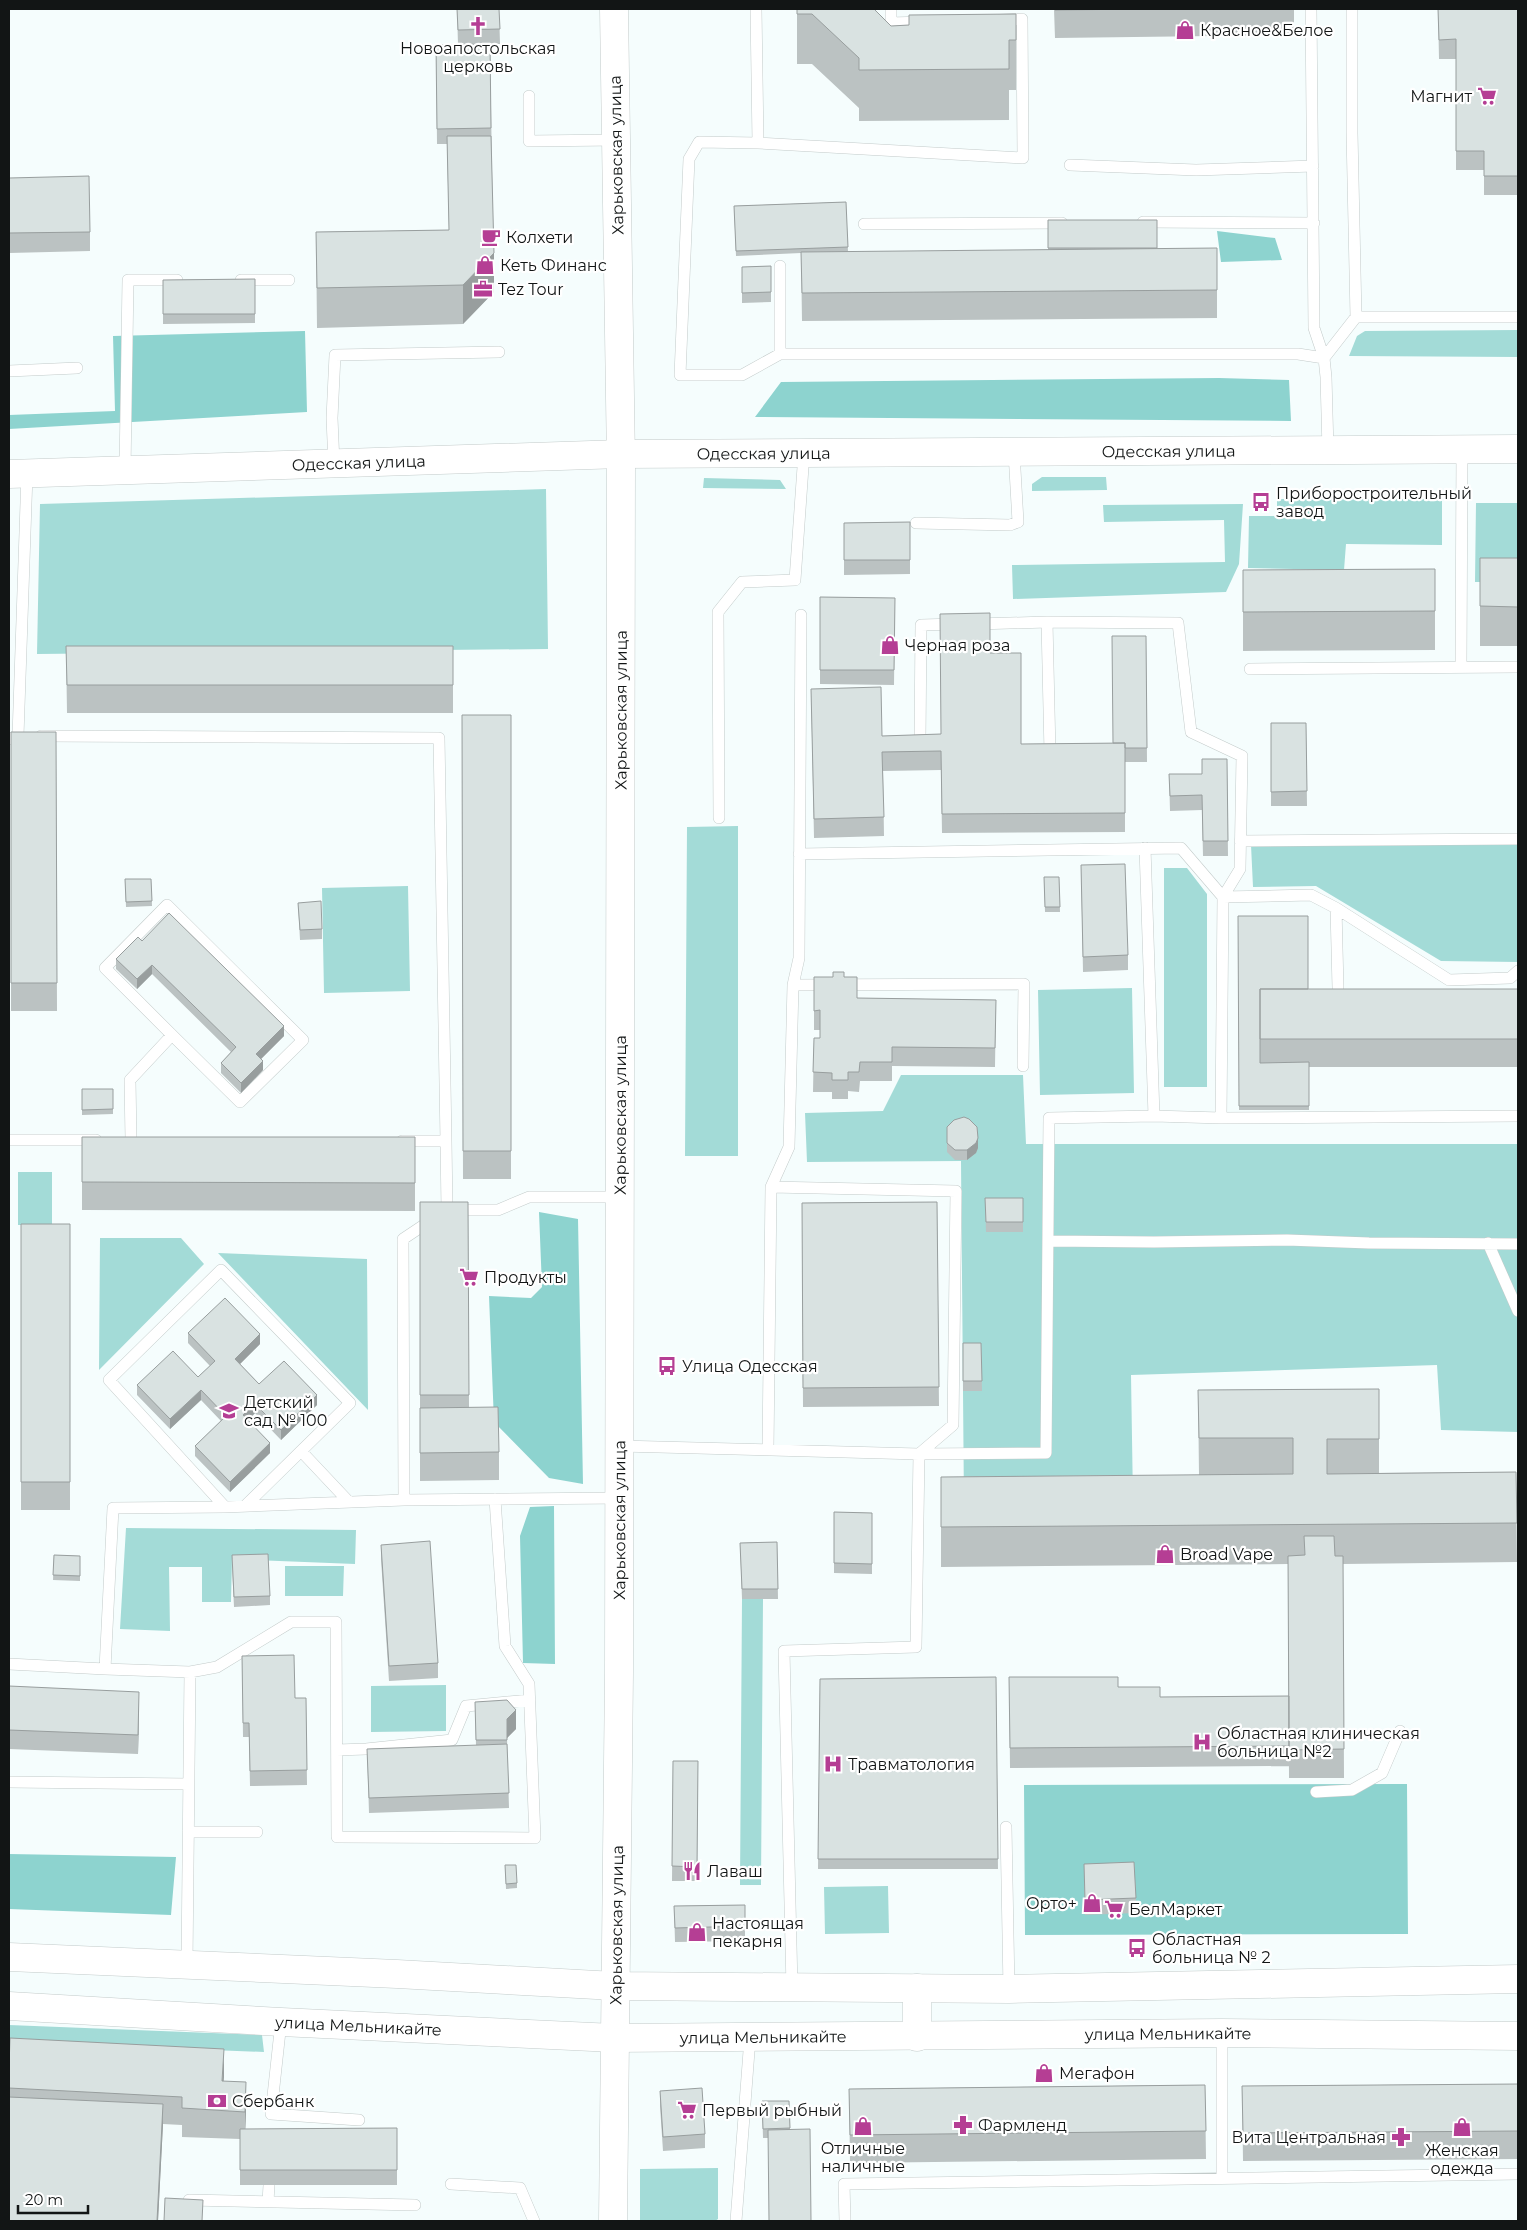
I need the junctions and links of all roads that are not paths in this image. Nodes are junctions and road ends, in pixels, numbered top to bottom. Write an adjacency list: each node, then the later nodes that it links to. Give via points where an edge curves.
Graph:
1 (614, 9): 9 (street, Харьковская улица)
2 (756, 9): 10 (lane)
3 (891, 9): 7 (lane, via 891,23)
4 (1311, 9): 12 (lane)
5 (1352, 9): 21 (lane)
6 (991, 20): 10 (lane, via 1022,19 1023,158)
7 (934, 22)
8 (530, 96): 9 (lane, via 529,142)
9 (616, 140): 33 (street, Харьковская улица)
10 (758, 143): 24 (lane, via 699,142 689,159 680,375 742,375)
11 (1070, 165): 12 (lane, via 1196,170)
12 (1313, 166): 15 (lane)
13 (1130, 222): 15 (lane)
14 (1071, 223): 16 (lane)
15 (1314, 223): 25 (lane, via 1314,328)
16 (864, 224)
17 (780, 266): 24 (lane)
18 (185, 280): 35 (lane, via 128,280)
19 (232, 280): 20 (lane)
20 (289, 280)
21 (1356, 316): 22 (lane); 25 (lane)
22 (1518, 317)
23 (499, 352): 34 (lane, via 335,355)
24 (780, 354): 25 (lane, via 1298,354)
25 (1324, 358): 30 (lane)
26 (77, 368): 27 (lane)
27 (9, 371)
28 (1462, 449): 29 (street, Одесская улица); 30 (street, Одесская улица); 40 (lane)
29 (1518, 449)
30 (1328, 450): 31 (street, Одесская улица)
31 (1014, 452): 32 (street, Одесская улица); 37 (lane, via 1018,522 1010,525)
32 (804, 453): 33 (street, Одесская улица); 46 (lane, via 795,580 742,582 718,612)
33 (621, 454): 34 (street, Одесская улица); 67 (street, Харьковская улица)
34 (334, 464): 35 (street, Одесская улица)
35 (125, 470): 36 (street, Одесская улица)
36 (18, 474): 43 (lane)
37 (916, 523)
38 (801, 615): 50 (lane)
39 (1047, 622): 44 (lane, via 920,625); 45 (lane); 48 (lane, via 1178,623 1191,732 1242,756)
40 (1461, 667): 41 (lane); 42 (lane)
41 (1518, 667)
42 (1250, 669)
43 (13, 738): 65 (lane, via 439,738)
44 (920, 741)
45 (1050, 753)
46 (719, 818)
47 (1518, 839): 48 (lane)
48 (1240, 841): 51 (lane, via 1240,869)
49 (1145, 848): 50 (lane); 51 (lane, via 1181,848); 58 (lane)
50 (799, 854): 54 (lane, via 800,958)
51 (1223, 897): 52 (lane, via 1311,895); 60 (lane)
52 (1336, 908): 53 (lane, via 1449,980 1510,978); 55 (lane)
53 (1518, 971)
54 (793, 985): 57 (lane, via 1024,984); 66 (lane, via 789,1147)
55 (1338, 988)
56 (172, 1035): 56 (lane, via 240,1102 303,1040 167,905 105,968); 63 (lane, via 130,1080)
57 (1023, 1066)
58 (1154, 1116): 60 (lane); 69 (lane, via 1049,1118)
59 (1518, 1116): 60 (lane)
60 (1221, 1118)
61 (9, 1140): 62 (lane)
62 (106, 1140)
63 (132, 1140)
64 (387, 1141): 65 (lane)
65 (446, 1141): 68 (lane)
66 (770, 1187): 74 (lane); 76 (lane, via 956,1191 953,1425)
67 (620, 1197): 68 (lane, via 529,1197 498,1210); 73 (street, Харьковская улица)
68 (447, 1210): 79 (lane, via 403,1239)
69 (1048, 1241): 70 (lane); 76 (lane, via 1046,1453)
70 (1488, 1243): 71 (lane); 72 (lane)
71 (1518, 1244)
72 (1518, 1311)
73 (620, 1446): 74 (lane); 77 (street, Харьковская улица)
74 (768, 1450): 76 (lane)
75 (301, 1451): 80 (lane); 81 (lane); 82 (lane, via 350,1403 221,1270 109,1380)
76 (919, 1454): 99 (lane, via 916,1647 784,1651)
77 (620, 1498): 78 (lane); 98 (street, Харьковская улица)
78 (496, 1499): 79 (lane); 86 (lane, via 505,1646 529,1684)
79 (404, 1500): 80 (lane)
80 (349, 1502): 81 (lane)
81 (246, 1506): 82 (lane)
82 (225, 1507): 84 (lane, via 113,1508)
83 (9, 1664): 84 (lane)
84 (105, 1669): 85 (lane)
85 (190, 1672): 88 (lane, via 217,1667 291,1622 336,1622); 90 (lane)
86 (530, 1700): 88 (lane, via 466,1706 452,1740); 88 (lane, via 536,1838 337,1837)
87 (1400, 1731): 91 (lane, via 1382,1773 1352,1790)
88 (336, 1750)
89 (9, 1782): 90 (lane)
90 (189, 1784): 93 (lane)
91 (1316, 1792)
92 (1006, 1827): 101 (lane)
93 (188, 1832): 94 (lane); 96 (lane)
94 (257, 1832)
95 (9, 1957): 96 (street)
96 (187, 1964): 98 (street)
97 (1518, 1980): 101 (street)
98 (615, 1986): 99 (street); 107 (street, Харьковская улица)
99 (792, 1987): 100 (street)
100 (918, 1988): 101 (street); 106 (street)
101 (1009, 1989)
102 (9, 2006): 103 (street, улица Мельникайте)
103 (281, 2022): 107 (street, улица Мельникайте); 109 (lane, via 271,2119)
104 (1222, 2033): 105 (street, улица Мельникайте); 106 (street, улица Мельникайте); 111 (lane)
105 (1518, 2036)
106 (917, 2037): 108 (street, улица Мельникайте)
107 (614, 2038): 108 (street, улица Мельникайте); 118 (street, Харьковская улица)
108 (750, 2038): 119 (lane)
109 (359, 2120)
110 (1518, 2174): 111 (lane)
111 (1222, 2178): 120 (lane, via 844,2184)
112 (451, 2184): 117 (lane, via 520,2188)
113 (269, 2185): 115 (lane)
114 (188, 2200): 115 (lane)
115 (268, 2202): 116 (lane)
116 (415, 2205)
117 (534, 2221)
118 (613, 2221)
119 (736, 2221)
120 (845, 2221)

